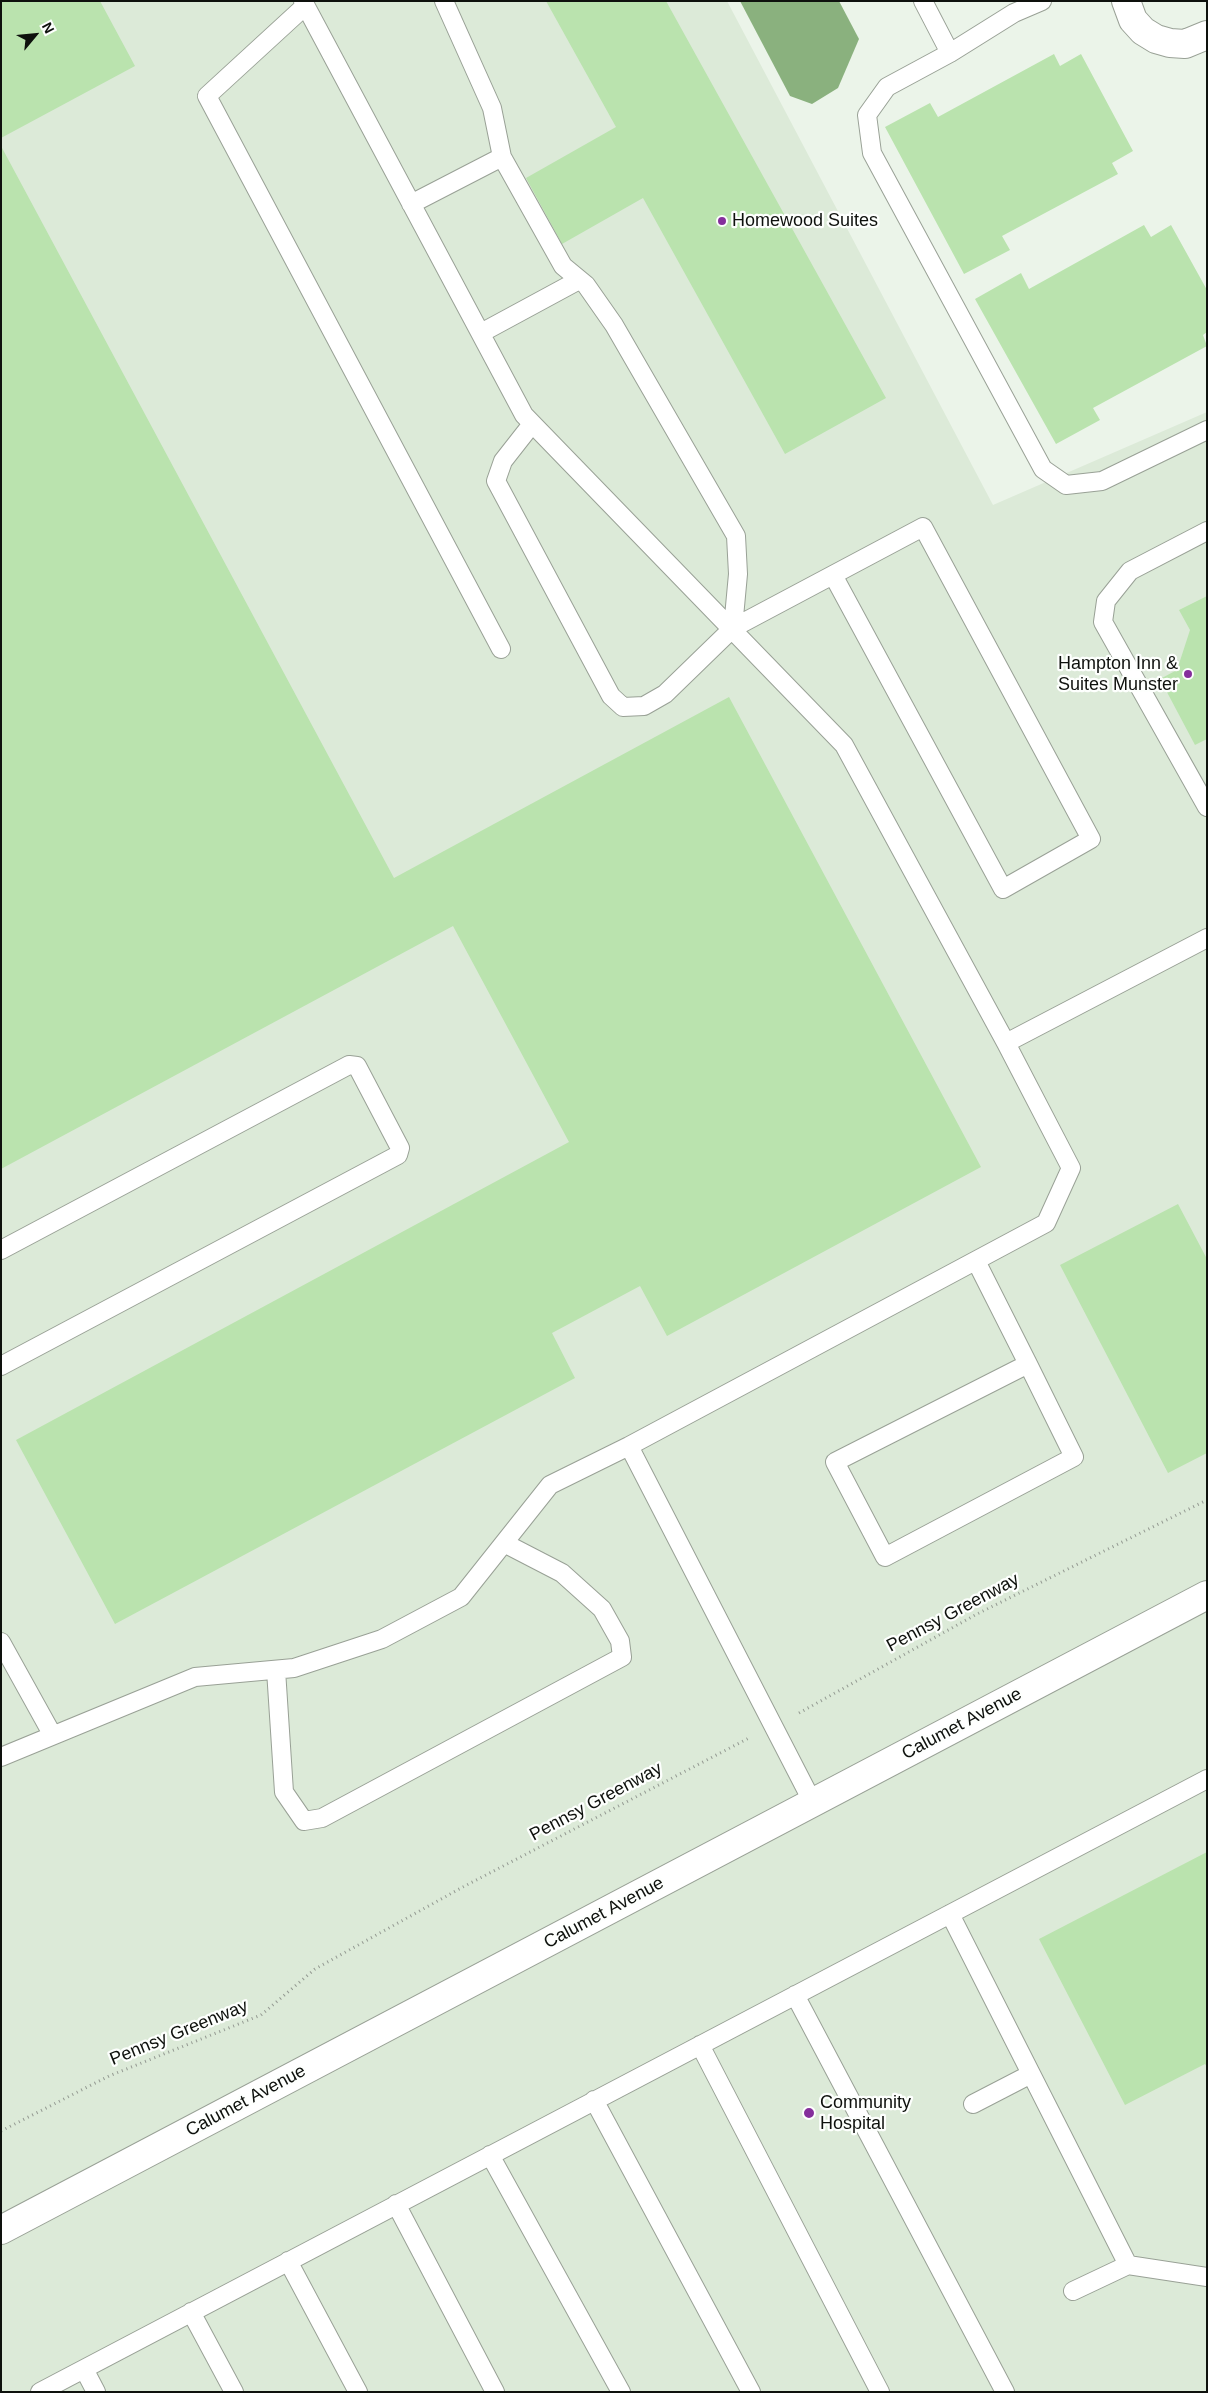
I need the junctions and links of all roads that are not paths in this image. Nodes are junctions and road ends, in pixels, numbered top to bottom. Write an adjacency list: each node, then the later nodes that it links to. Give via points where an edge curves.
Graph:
1 (444, 1): 8 (lane, via 492,108)
2 (923, 1): 7 (lane)
3 (1042, 1): 7 (lane)
4 (1126, 1): 6 (main road, via 1133,20 1142,31 1156,39 1170,44 1186,44)
5 (303, 4): 9 (lane); 17 (lane, via 207,96)
6 (1207, 35)
7 (950, 53): 13 (lane, via 886,87 867,115 872,153 1043,469 1066,485 1102,481)
8 (502, 157): 9 (lane); 10 (lane, via 563,266)
9 (411, 204): 11 (lane)
10 (579, 280): 11 (lane); 16 (lane, via 586,285 614,326 736,536 738,574)
11 (481, 333): 12 (lane, via 524,415)
12 (532, 424): 16 (lane); 16 (lane, via 504,461 496,480 611,696 623,707 644,706 666,694)
13 (1207, 430)
14 (1207, 531): 18 (lane, via 1130,571 1106,601 1103,622)
15 (833, 576): 15 (lane, via 923,527 1091,839 1003,889); 16 (lane)
16 (732, 628): 20 (lane, via 844,745)
17 (501, 649)
18 (1207, 807)
19 (1207, 938): 20 (lane)
20 (1006, 1043): 22 (lane, via 1070,1168 1046,1223)
21 (1, 1250): 24 (lane, via 349,1065 357,1066 400,1148 398,1155)
22 (976, 1261): 23 (lane); 25 (lane)
23 (1028, 1364): 23 (lane, via 1074,1457 885,1558 835,1462)
24 (1, 1366)
25 (629, 1446): 26 (lane, via 550,1486); 33 (lane)
26 (504, 1543): 29 (lane, via 461,1597 382,1639 294,1668); 29 (lane, via 562,1573 602,1609 620,1641 622,1657 322,1818 304,1821 284,1792)
27 (1207, 1595): 33 (main road, Calumet Avenue)
28 (1, 1642): 30 (lane)
29 (276, 1670): 30 (lane, via 195,1677)
30 (52, 1734): 31 (lane)
31 (1, 1757)
32 (1207, 1779): 34 (lane)
33 (813, 1803): 42 (main road, Calumet Avenue)
34 (950, 1914): 35 (lane); 37 (lane)
35 (795, 1995): 36 (lane); 57 (lane)
36 (700, 2045): 38 (lane); 56 (lane)
37 (1031, 2074): 39 (lane); 44 (lane)
38 (594, 2100): 40 (lane); 55 (lane)
39 (973, 2104)
40 (490, 2155): 41 (lane); 54 (lane)
41 (396, 2204): 43 (lane); 53 (lane)
42 (1, 2230)
43 (288, 2261): 47 (lane); 52 (lane)
44 (1128, 2265): 45 (lane); 46 (lane)
45 (1207, 2277)
46 (1073, 2291)
47 (191, 2312): 48 (lane); 51 (lane)
48 (84, 2369): 49 (lane); 50 (lane)
49 (40, 2392)
50 (96, 2392)
51 (234, 2392)
52 (358, 2392)
53 (495, 2392)
54 (621, 2392)
55 (751, 2392)
56 (880, 2392)
57 (1005, 2392)

